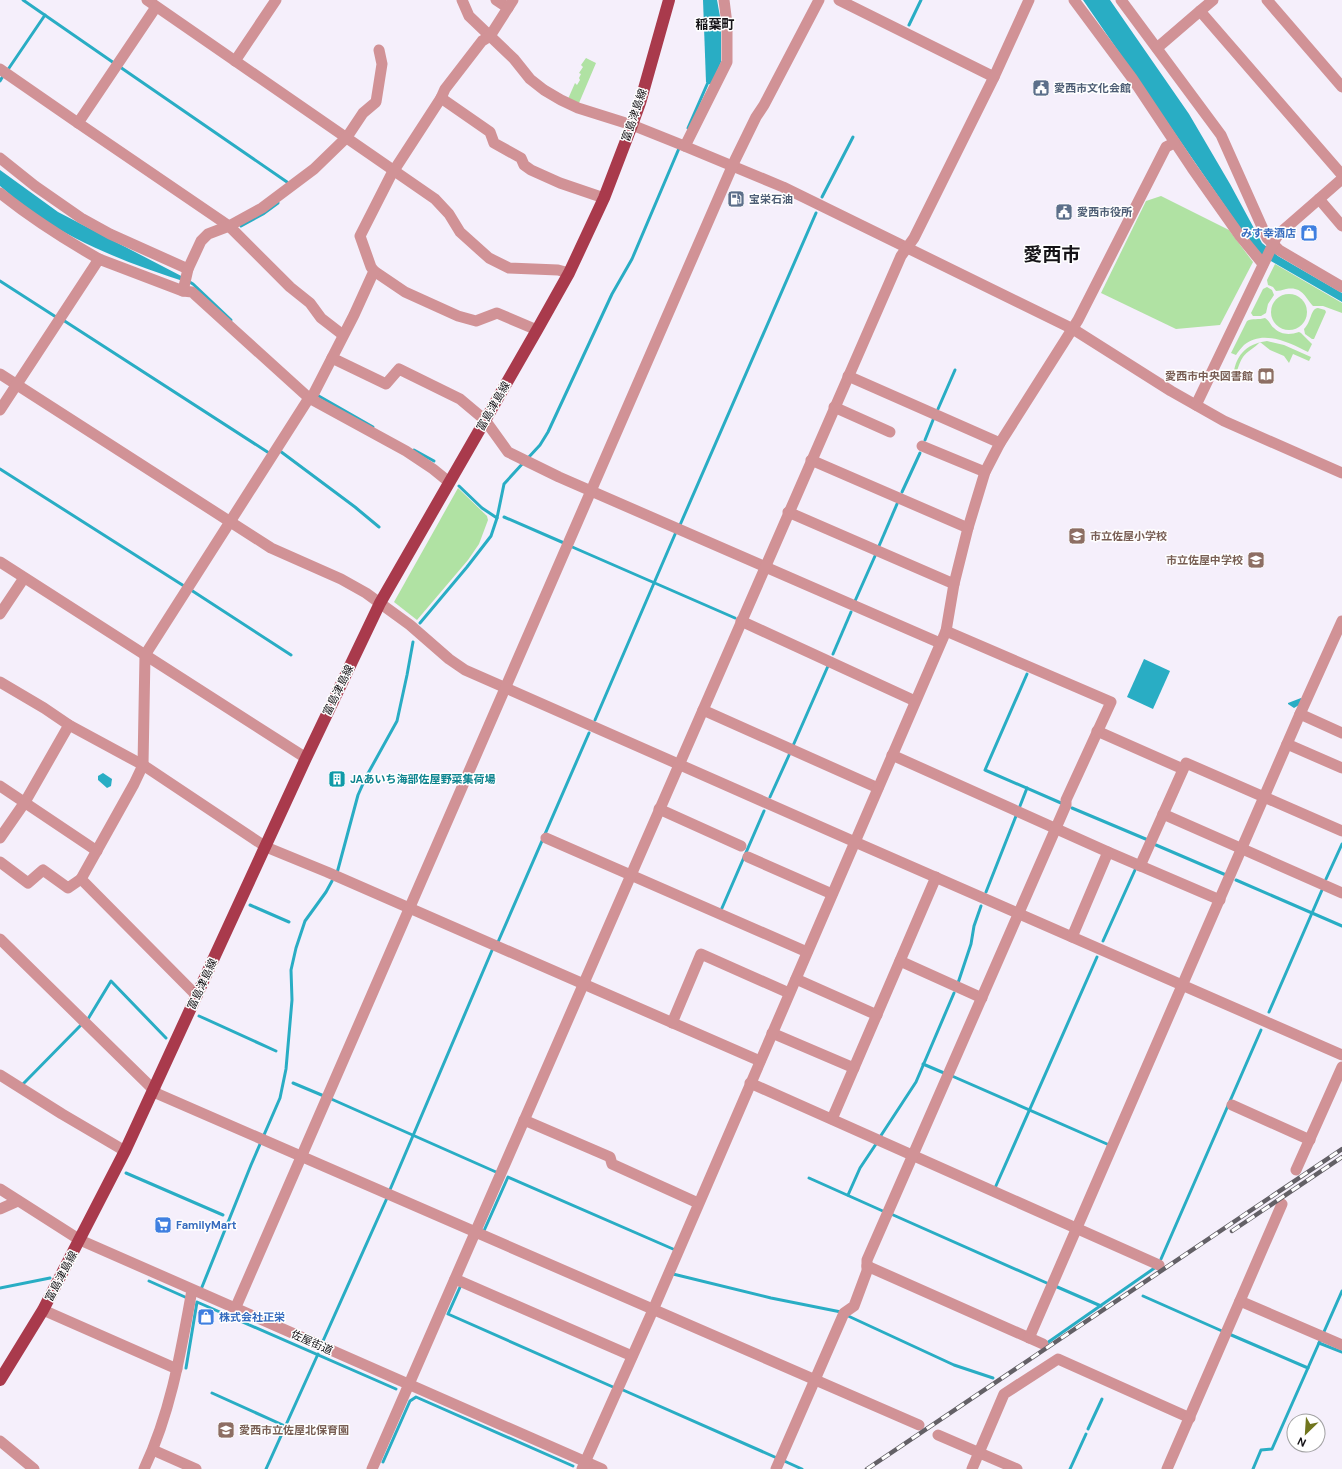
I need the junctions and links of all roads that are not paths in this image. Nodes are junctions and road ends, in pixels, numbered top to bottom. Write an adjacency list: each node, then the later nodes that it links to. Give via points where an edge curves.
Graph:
1 (147, 0): 15 (street)
2 (276, 0): 20 (street)
3 (462, 0): 17 (street, via 469,16)
4 (496, 0): 14 (street)
5 (669, 0): 26 (main road, 富島津島線)
6 (724, 0): 29 (street, via 727,62)
7 (819, 0): 31 (street)
8 (839, 0): 22 (street)
9 (1027, 0): 22 (street)
10 (1074, 0): 28 (street, via 1132,78)
11 (1121, 0): 18 (street)
12 (1213, 0): 16 (street)
13 (1267, 0): 23 (street)
14 (511, 4): 17 (street)
15 (156, 7): 20 (street); 25 (street)
16 (1200, 11): 18 (street); 33 (street)
17 (490, 36): 24 (street, via 482,41 445,89); 26 (street, via 530,79 544,90 578,108)
18 (1157, 48): 41 (street, via 1221,135 1264,233)
19 (379, 50): 27 (street, via 382,64 376,102 363,113)
20 (235, 61): 27 (street)
21 (0, 69): 25 (street)
22 (994, 77): 40 (street, via 914,238)
23 (1342, 86)
24 (441, 98): 32 (street); 36 (street, via 490,132 494,143 521,158 524,165 531,170)
25 (78, 123): 38 (street)
26 (632, 125): 29 (street); 36 (main road, 富島津島線)
27 (347, 137): 32 (street); 38 (street, via 308,174 262,208)
28 (1174, 143): 41 (street, via 1240,236); 48 (street, via 1166,147)
29 (682, 145): 31 (street)
30 (0, 158): 44 (street, via 81,218)
31 (733, 165): 40 (street); 67 (street)
32 (395, 170): 43 (street, via 360,236 370,267); 45 (street, via 435,199 449,214 460,232 489,258 509,268 558,270)
33 (1342, 176)
34 (1342, 179): 37 (street)
35 (0, 193): 42 (street, via 37,222)
36 (604, 198): 45 (main road, 富島津島線)
37 (1319, 200): 39 (street); 41 (street, via 1280,233)
38 (229, 226): 44 (street, via 208,234 201,241); 50 (street, via 290,287 310,303 321,318)
39 (1342, 226)
40 (907, 247): 48 (street); 53 (street)
41 (1268, 254): 46 (street, via 1278,250); 56 (street)
42 (99, 259): 47 (street); 54 (street)
43 (374, 271): 49 (street, via 405,292 458,316 476,321 497,313); 50 (street)
44 (187, 272): 47 (street)
45 (568, 273): 49 (main road, 富島津島線)
46 (1342, 287)
47 (184, 289): 55 (street, via 192,292)
48 (1073, 329): 56 (street); 61 (street)
49 (537, 330): 59 (main road, 富島津島線)
50 (343, 335): 51 (street)
51 (332, 358): 55 (street); 59 (street, via 386,384 399,369 460,399)
52 (0, 374): 54 (street)
53 (848, 376): 57 (street); 61 (street)
54 (16, 385): 58 (street); 69 (street)
55 (309, 398): 66 (street, via 406,451); 69 (street)
56 (1196, 405): 65 (street, via 1224,421)
57 (834, 407): 60 (street); 63 (street)
58 (0, 410)
59 (485, 420): 66 (main road, 富島津島線); 67 (street, via 508,452)
60 (890, 432)
61 (1000, 444): 64 (street)
62 (922, 446): 64 (street)
63 (811, 460): 68 (street); 70 (street)
64 (985, 472): 70 (street)
65 (1342, 473)
66 (449, 482): 75 (main road, 富島津島線)
67 (590, 491): 72 (street); 83 (street)
68 (788, 512): 72 (street); 74 (street)
69 (231, 522): 75 (street, via 271,548 341,579); 81 (street)
70 (968, 528): 74 (street)
71 (0, 562): 73 (street)
72 (765, 566): 77 (street); 80 (street)
73 (24, 578): 76 (street); 81 (street)
74 (954, 584): 79 (street)
75 (380, 604): 83 (street, via 465,670); 92 (main road, 富島津島線)
76 (0, 614)
77 (741, 621): 84 (street); 85 (street)
78 (1342, 621): 86 (street)
79 (946, 631): 80 (street); 88 (street, via 1111,702)
80 (940, 643): 84 (street)
81 (146, 655): 92 (street); 94 (street)
82 (0, 682): 87 (street)
83 (505, 688): 93 (street); 122 (street)
84 (915, 702): 91 (street)
85 (702, 710): 93 (street); 98 (street)
86 (1300, 714): 89 (street); 90 (street)
87 (69, 725): 94 (street); 100 (street)
88 (1097, 731): 96 (street); 103 (street)
89 (1342, 733)
90 (1287, 744): 95 (street); 99 (street)
91 (892, 755): 98 (street); 103 (street)
92 (306, 758): 109 (main road, 富島津島線)
93 (679, 764): 101 (street); 107 (street)
94 (143, 765): 109 (street); 111 (street)
95 (1342, 768)
96 (1183, 769): 99 (street, via 1186,763); 102 (street)
97 (0, 786): 100 (street)
98 (878, 788): 107 (street)
99 (1264, 797): 104 (street); 110 (street)
100 (25, 802): 105 (street); 111 (street)
101 (659, 809): 108 (street); 116 (street)
102 (1163, 814): 110 (street); 115 (street)
103 (1056, 829): 112 (street); 123 (street)
104 (1342, 831)
105 (0, 838)
106 (546, 838): 116 (street)
107 (855, 842): 117 (street); 120 (street)
108 (741, 846)
109 (266, 847): 122 (street); 132 (main road, 富島津島線)
110 (1242, 849): 119 (street); 121 (street)
111 (97, 851): 118 (street)
112 (1108, 852): 115 (street); 124 (street)
113 (748, 857): 120 (street)
114 (0, 862): 118 (street, via 28,883 43,870 68,888)
115 (1140, 866): 121 (street)
116 (631, 874): 126 (street); 129 (street)
117 (936, 877): 123 (street); 127 (street)
118 (81, 879): 132 (street)
119 (1342, 893)
120 (832, 894): 126 (street)
121 (1220, 900): 130 (street)
122 (408, 909): 129 (street); 149 (street)
123 (1019, 914): 124 (street); 133 (street)
124 (1072, 937): 130 (street)
125 (0, 939): 143 (street)
126 (808, 952): 128 (street)
127 (900, 961): 133 (street); 134 (street)
128 (796, 979): 131 (street); 134 (street)
129 (583, 984): 135 (street); 146 (street)
130 (1183, 985): 137 (street); 157 (street)
131 (789, 993): 135 (street, via 701,954); 136 (street)
132 (197, 996): 143 (main road, 富島津島線)
133 (982, 998): 150 (street)
134 (877, 1015): 140 (street)
135 (672, 1023): 138 (street)
136 (772, 1033): 138 (street); 140 (street)
137 (1342, 1055)
138 (760, 1061): 142 (street)
139 (1342, 1067): 147 (street)
140 (854, 1068): 145 (street)
141 (0, 1075): 148 (street)
142 (750, 1083): 145 (street); 154 (street)
143 (154, 1090): 148 (main road, 富島津島線); 149 (street)
144 (1232, 1105): 147 (street)
145 (832, 1119): 150 (street)
146 (524, 1120): 154 (street, via 610,1157 612,1164); 158 (street)
147 (1310, 1140): 151 (street)
148 (125, 1151): 159 (main road, 富島津島線)
149 (300, 1156): 158 (street); 165 (street)
150 (912, 1156): 157 (street); 161 (street, via 867,1260)
151 (1296, 1170)
152 (0, 1189): 153 (street, 佐屋街道)
153 (18, 1201): 156 (street); 159 (street, 佐屋街道)
154 (698, 1203): 167 (street)
155 (1282, 1204): 164 (street)
156 (0, 1209)
157 (1077, 1228): 160 (street); 168 (street)
158 (475, 1233): 162 (street); 167 (street)
159 (80, 1240): 163 (street, 佐屋街道); 166 (main road, 富島津島線)
160 (1159, 1265)
161 (867, 1266): 168 (street); 174 (street, via 854,1306 844,1313)
162 (455, 1279): 171 (street); 175 (street)
163 (192, 1290): 165 (street, 佐屋街道); 172 (street)
164 (1240, 1301): 170 (street); 176 (street)
165 (235, 1308): 175 (street, 佐屋街道)
166 (43, 1310): 172 (street); 173 (main road, 富島津島線)
167 (653, 1310): 171 (street); 174 (street)
168 (1029, 1338): 169 (street)
169 (1044, 1344)
170 (1342, 1344)
171 (632, 1356): 182 (street)
172 (177, 1369): 180 (street, via 169,1404)
173 (0, 1380)
174 (815, 1380): 177 (street); 188 (street)
175 (409, 1385): 182 (street, 佐屋街道); 183 (street)
176 (1190, 1418): 181 (street, via 1058,1359 1004,1394); 191 (street)
177 (919, 1425)
178 (938, 1434): 181 (street)
179 (0, 1441): 184 (street)
180 (153, 1450): 185 (street); 186 (street)
181 (979, 1453): 189 (street); 190 (street)
182 (584, 1465): 187 (street, 佐屋街道)
183 (375, 1468)
184 (34, 1469)
185 (144, 1469)
186 (196, 1469)
187 (602, 1469)
188 (776, 1469)
189 (972, 1469)
190 (1016, 1469)
191 (1167, 1469)

